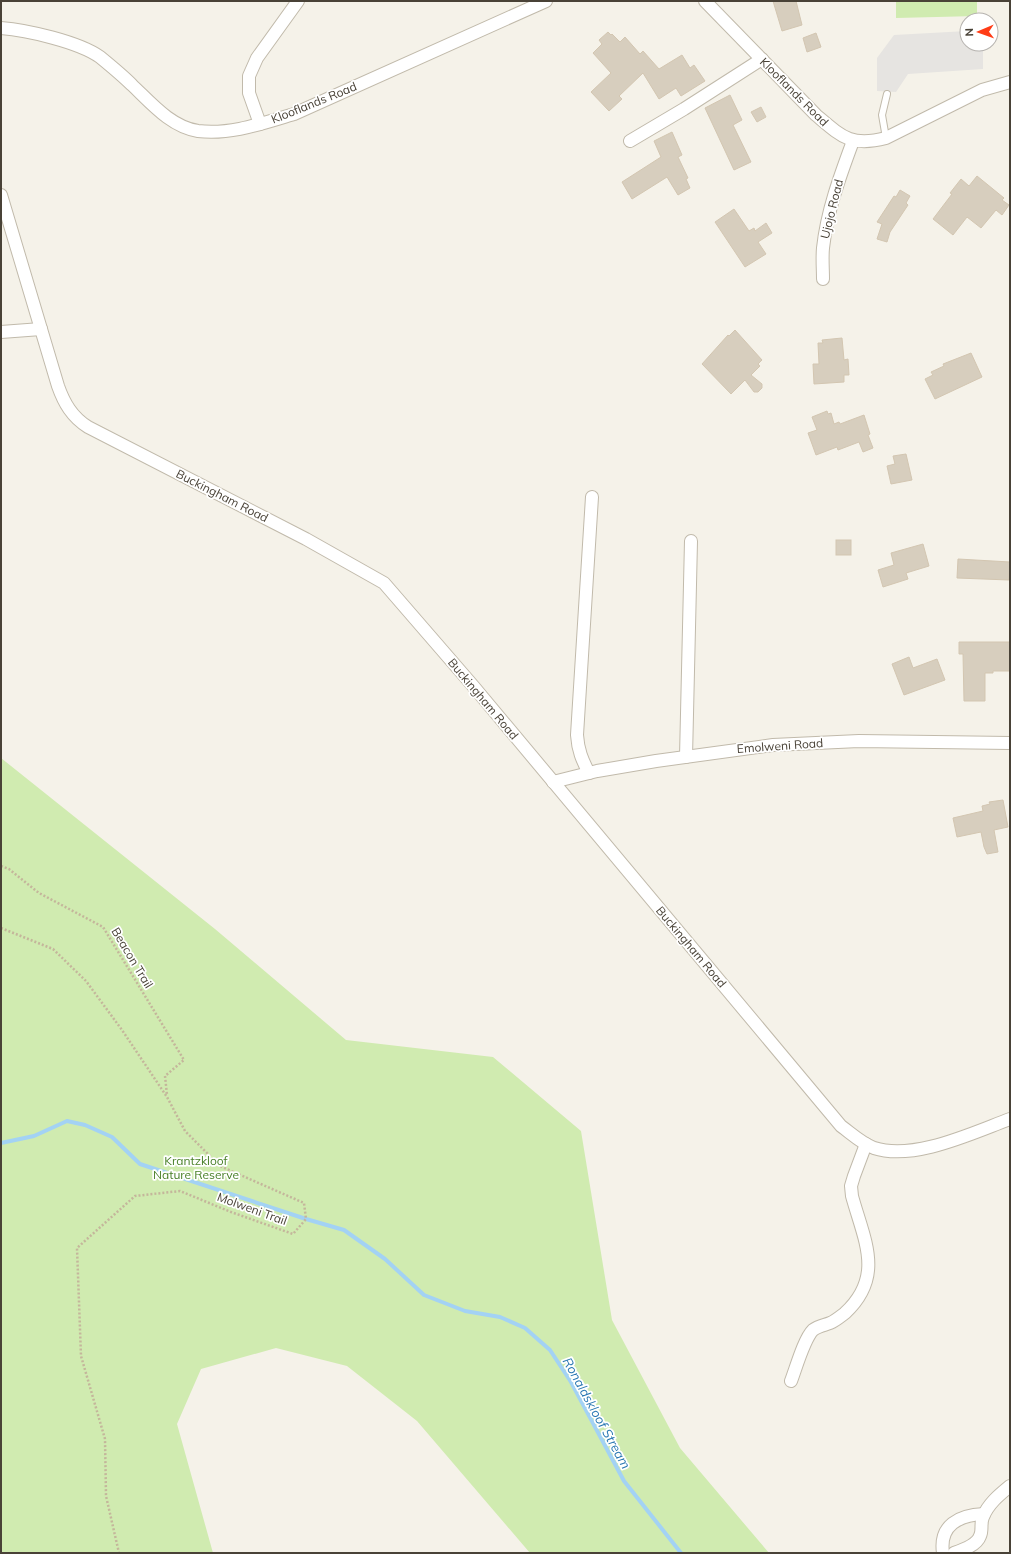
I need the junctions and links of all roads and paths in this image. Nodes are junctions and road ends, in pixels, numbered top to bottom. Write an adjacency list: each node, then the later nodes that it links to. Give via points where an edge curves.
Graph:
1 (298, 1): 8 (street, via 261,51 249,76 249,93)
2 (546, 1): 8 (street, Klooflands Road, via 294,114)
3 (705, 1): 5 (street, Klooflands Road)
4 (1, 28): 8 (street, Klooflands Road, via 82,47 98,56 176,124 198,131 225,132)
5 (762, 59): 10 (street); 11 (street, Klooflands Road, via 816,115 835,131)
6 (1010, 82): 9 (street, Klooflands Road, via 982,90)
7 (887, 94): 9 (lane, via 882,115)
8 (260, 124)
9 (886, 138): 11 (street, Klooflands Road)
10 (630, 141)
11 (853, 141): 13 (street, Ujojo Road, via 840,175 826,227)
12 (1, 195): 14 (street, Buckingham Road)
13 (823, 279)
14 (41, 329): 15 (street); 21 (street, Buckingham Road, via 64,403 79,421 306,539 384,583)
15 (1, 332)
16 (592, 497): 20 (street, via 577,735 582,761)
17 (691, 541): 19 (street)
18 (1010, 743): 19 (street, Emolweni Road, via 859,741 772,745)
19 (686, 756): 20 (street, Emolweni Road)
20 (589, 773): 21 (street, Emolweni Road)
21 (553, 782): 26 (street, Buckingham Road, via 841,1126)
22 (1, 866): 24 (path, Beacon Trail, via 9,869 39,893 103,927 184,1060 165,1076)
23 (1, 928): 24 (path, Molweni Trail, via 53,949 86,981)
24 (167, 1097): 30 (path, Molweni Trail, via 185,1131 220,1166 304,1203 306,1219 293,1234 180,1191 135,1196 77,1248 81,1356 105,1439 106,1496)
25 (1010, 1119): 26 (street, Buckingham Road, via 929,1148 886,1151)
26 (866, 1144): 27 (street, via 851,1186 869,1257 866,1283 857,1301 844,1314 813,1330)
27 (791, 1381)
28 (1010, 1486): 29 (street, via 996,1498)
29 (984, 1514): 31 (street, via 971,1515 954,1522 944,1533); 32 (street, via 980,1536 976,1542)
30 (119, 1553)
31 (943, 1553)
32 (954, 1553)

